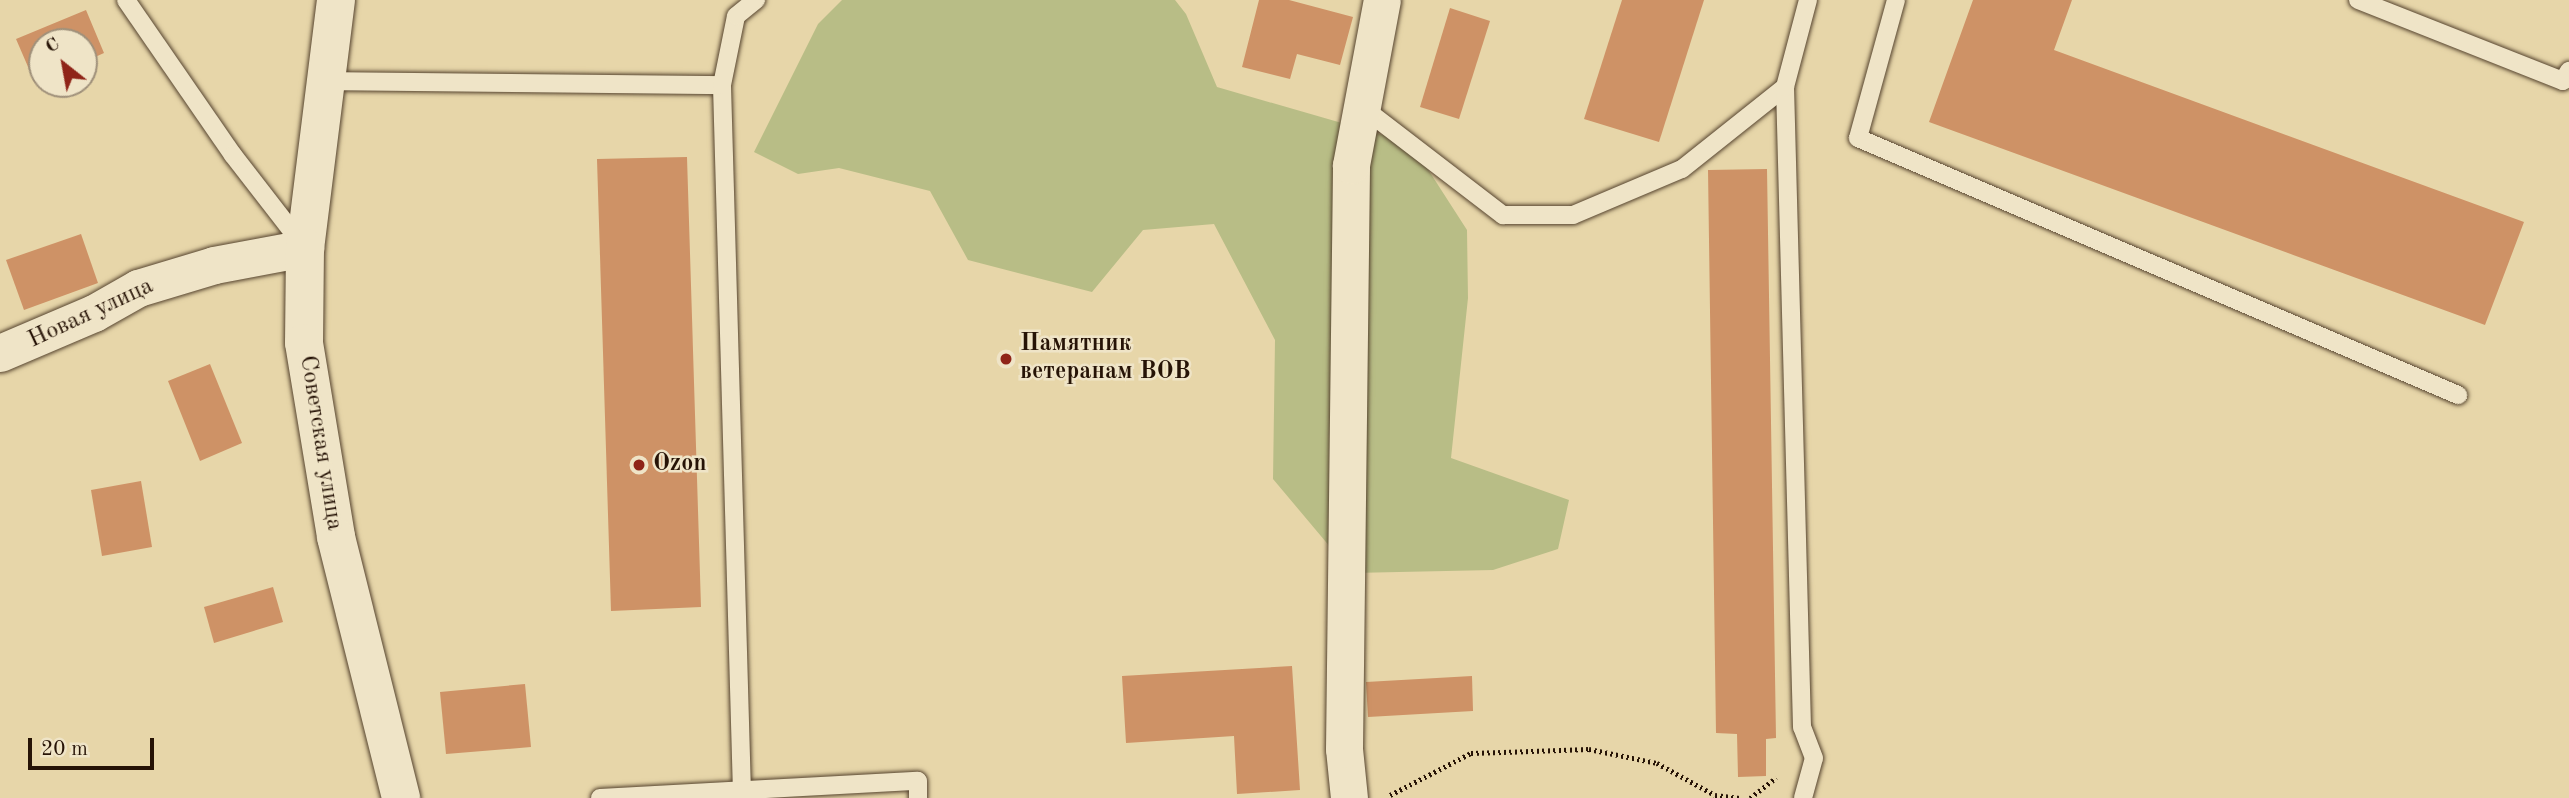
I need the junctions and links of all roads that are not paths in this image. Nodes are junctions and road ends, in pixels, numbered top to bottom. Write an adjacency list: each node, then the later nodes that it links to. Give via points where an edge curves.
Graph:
1 (126, 0): 13 (lane, via 233,155)
2 (337, 0): 9 (main road, Советская улица)
3 (756, 0): 10 (lane, via 736,16)
4 (1382, 0): 12 (street)
5 (1808, 0): 11 (lane)
6 (1896, 0): 15 (lane, via 1858,138)
7 (2358, 0): 8 (lane, via 2563,81)
8 (2569, 71)
9 (326, 80): 10 (lane); 13 (main road, Советская улица)
10 (722, 85): 16 (lane)
11 (1785, 87): 12 (lane, via 1682,169 1573,215 1503,215); 21 (lane, via 1802,727 1814,758)
12 (1362, 107): 20 (street, via 1351,165 1344,749)
13 (305, 248): 14 (street, Новая улица, via 214,265 138,288 94,313); 17 (main road, Советская улица, via 304,343 317,442)
14 (0, 353)
15 (2458, 395)
16 (742, 793): 18 (lane); 19 (lane, via 918,781)
17 (401, 798)
18 (600, 798)
19 (918, 798)
20 (1349, 798)
21 (1802, 798)

